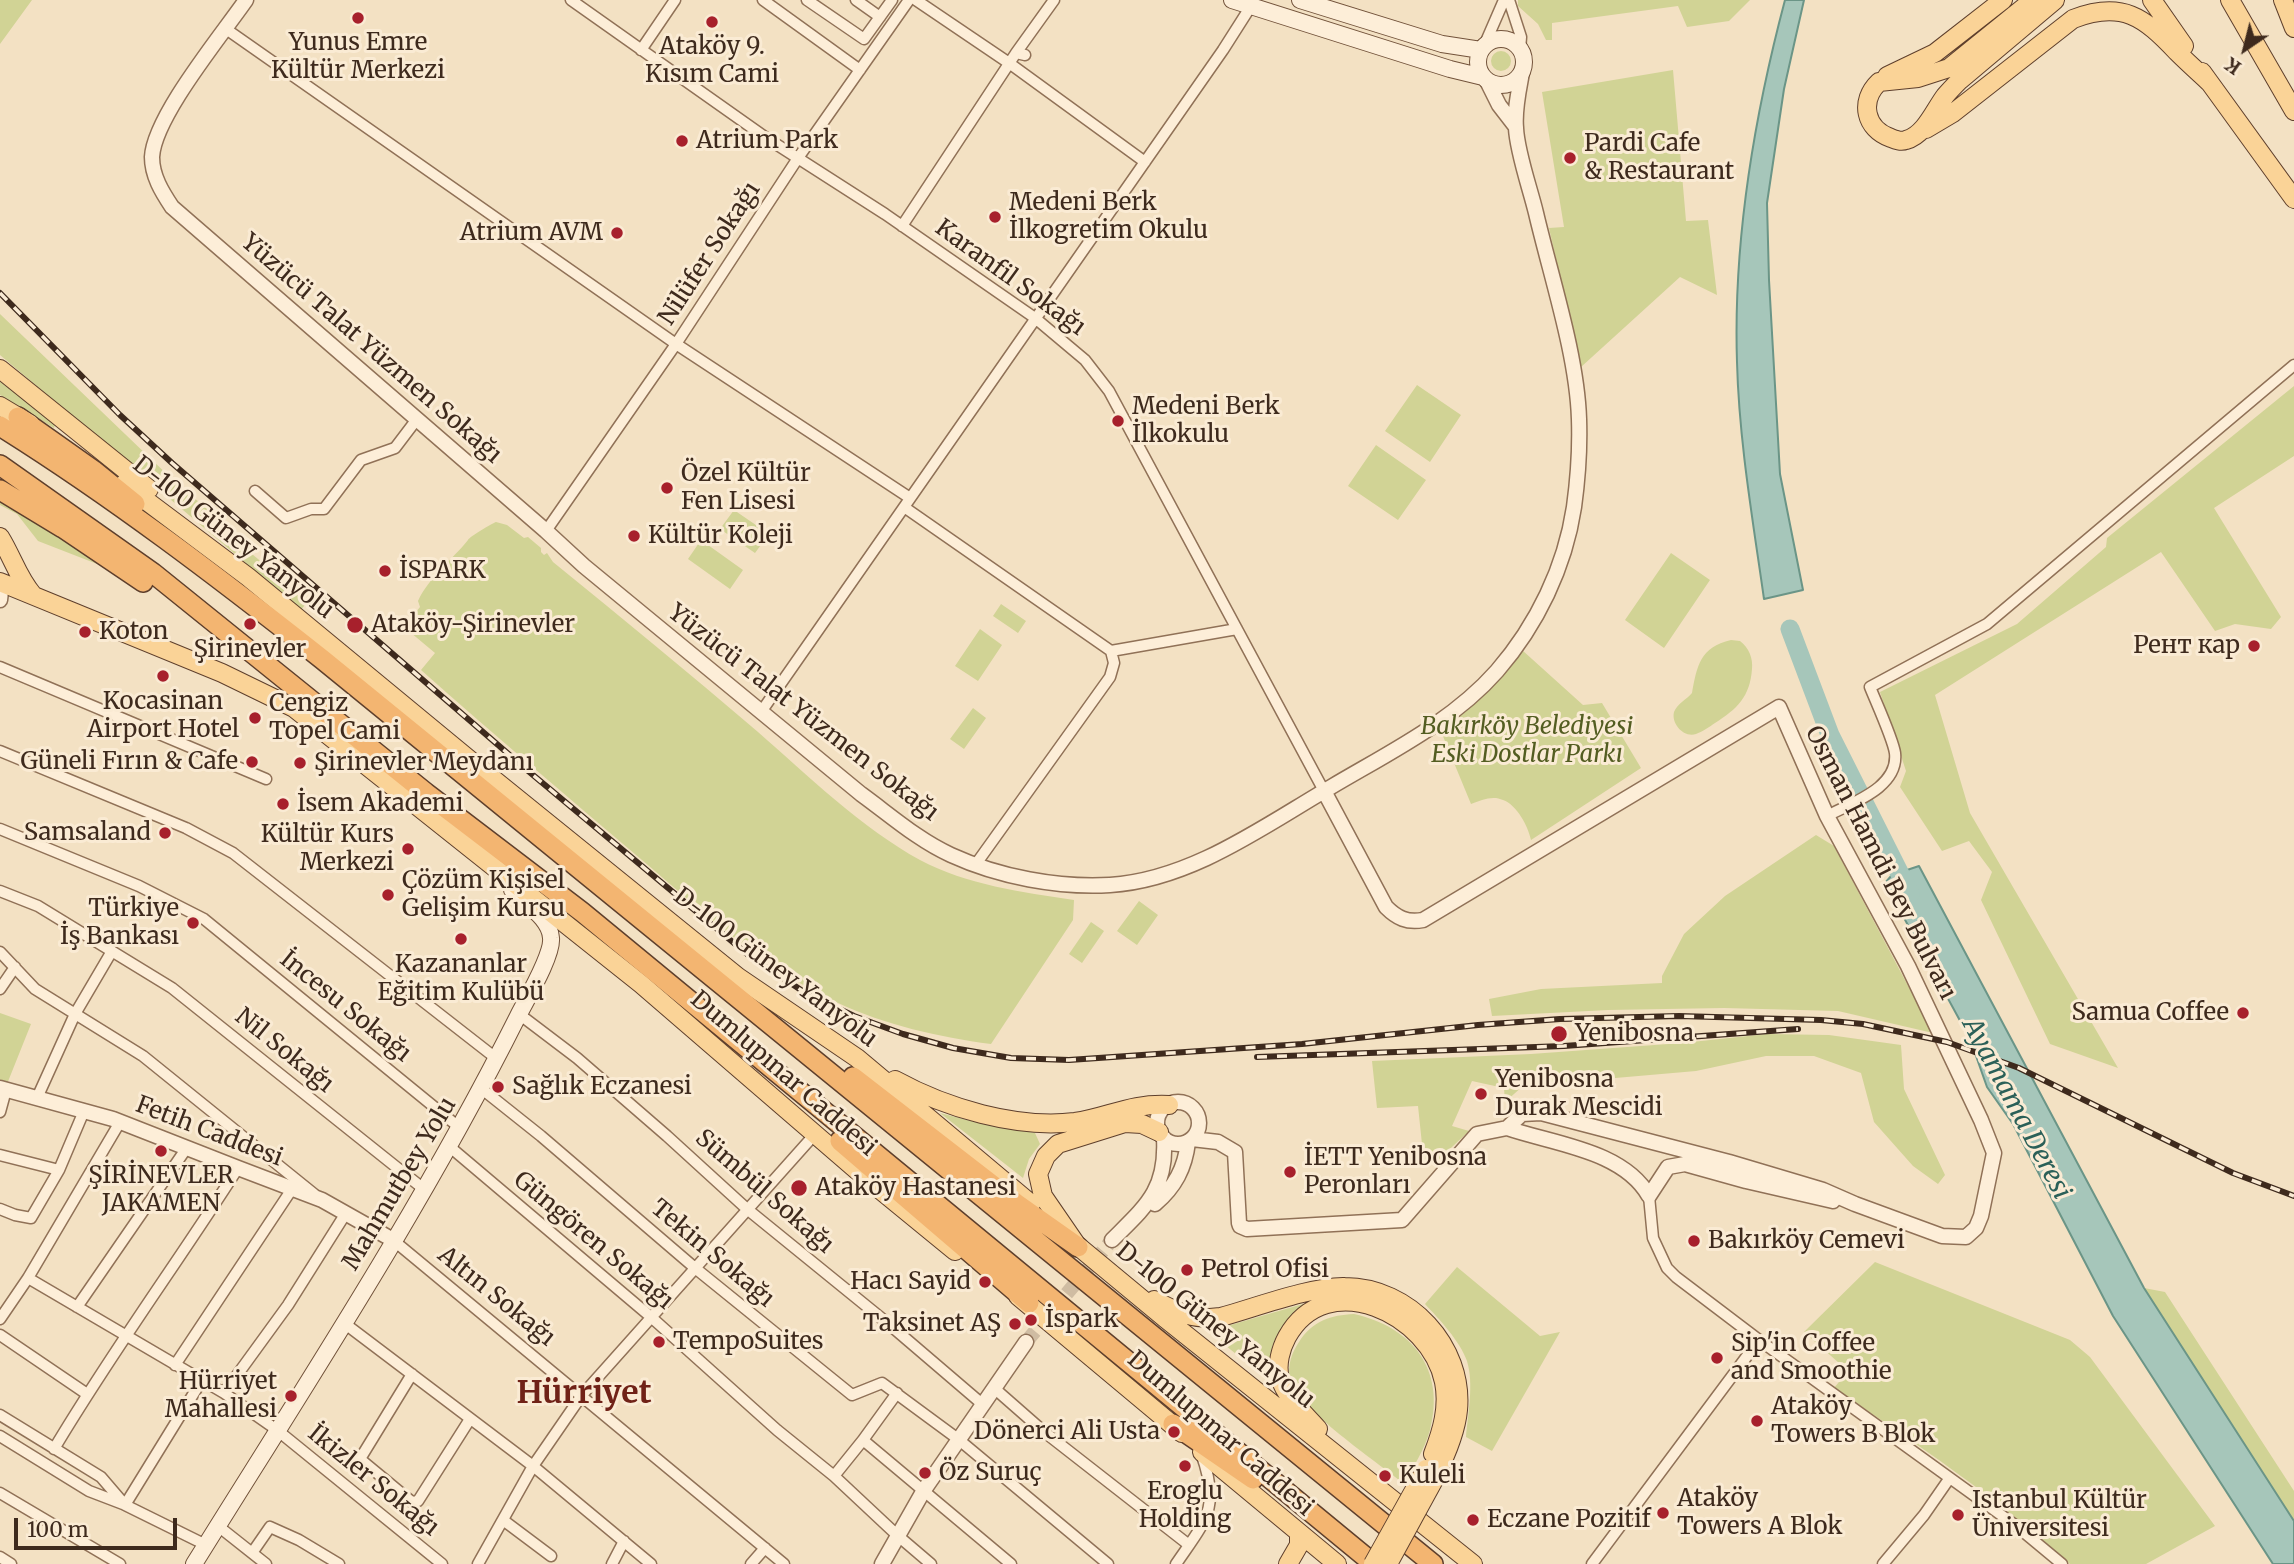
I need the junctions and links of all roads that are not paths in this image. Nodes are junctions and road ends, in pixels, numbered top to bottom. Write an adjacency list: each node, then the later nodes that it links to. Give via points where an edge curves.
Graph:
1 (246, 0): 23 (street, Yüzücü Talat Yüzmen Sokağı)
2 (571, 0): 26 (street, Karanfil Sokağı)
3 (675, 0): 26 (street)
4 (763, 0): 30 (street)
5 (807, 0): 21 (street, via 864,39)
6 (856, 0): 21 (street)
7 (892, 0): 21 (street)
8 (909, 0): 30 (street, Nilüfer Sokağı)
9 (916, 0): 28 (street)
10 (1054, 0): 28 (street)
11 (1232, 0): 20 (main road)
12 (1300, 0): 25 (main road, via 1442,44)
13 (1507, 0): 25 (street); 27 (street, via 1521,37)
14 (2004, 0): 32 (main road, via 1936,53)
15 (2034, 0): 24 (main road)
16 (2055, 0): 24 (main road)
17 (2152, 0): 33 (main road)
18 (2230, 0): 34 (main road)
19 (2283, 0): 22 (main road)
20 (1251, 6): 31 (main road); 38 (street)
21 (880, 16)
22 (2294, 28)
23 (226, 29): 42 (street); 46 (street, Yüzücü Talat Yüzmen Sokağı, via 169,109 156,136 152,159 158,184 172,207)
24 (1988, 46): 32 (main road, via 1932,75); 36 (main road)
25 (1482, 48): 27 (main road, via 1503,39); 31 (main road, via 1478,64)
26 (641, 50): 37 (street, Karanfil Sokağı)
27 (1520, 50): 29 (main road)
28 (1017, 57): 38 (street); 40 (street)
29 (1523, 67): 31 (main road, via 1509,84); 35 (street)
30 (860, 70): 37 (street, Nilüfer Sokağı)
31 (1485, 79): 35 (street)
32 (1879, 82): 36 (main road, via 1869,95 1870,122 1897,141)
33 (2209, 82): 36 (main road, via 2133,12 2089,11); 39 (main road)
34 (2294, 111)
35 (1516, 127): 64 (street, Yüzücü Talat Yüzmen Sokağı, via 1572,363 1579,416 1575,497 1563,556 1524,636 1471,698 1433,727)
36 (1914, 137)
37 (798, 158): 40 (street, Karanfil Sokağı); 42 (street, Nilüfer Sokağı)
38 (1145, 162): 41 (street)
39 (2294, 199)
40 (902, 226): 41 (street, Karanfil Sokağı)
41 (1035, 318): 51 (street); 57 (street, Karanfil Sokağı, via 1085,360 1109,391)
42 (676, 344): 51 (street); 52 (street, Nilüfer Sokağı)
43 (2294, 365): 65 (street, via 1987,624 1870,687 1895,753 1893,770 1878,788)
44 (0, 369): 54 (main road, via 150,490)
45 (0, 406): 47 (main road, D-100 Güney Yanyolu)
46 (417, 419): 50 (street, via 395,448 361,460 324,509 286,518); 52 (street, Yüzücü Talat Yüzmen Sokağı)
47 (9, 422): 54 (main road, D-100 Güney Yanyolu, via 90,460); 76 (highway, via 93,470 197,562)
48 (0, 466): 58 (highway, via 113,544)
49 (0, 490): 58 (highway)
50 (256, 491)
51 (907, 502): 59 (street); 61 (street)
52 (546, 531): 61 (street, Yüzücü Talat Yüzmen Sokağı)
53 (0, 537): 56 (main road)
54 (210, 547): 78 (main road, D-100 Güney Yanyolu, via 738,977)
55 (1, 586): 56 (main road, Dumlupınar Caddesi)
56 (33, 595): 67 (main road, Dumlupınar Caddesi, via 229,676 294,708)
57 (1237, 629): 59 (street); 64 (street, Karanfil Sokağı)
58 (241, 643): 77 (highway, via 618,940)
59 (1111, 651): 68 (street, via 1110,677)
60 (0, 667): 63 (street)
61 (761, 712): 68 (street, Yüzücü Talat Yüzmen Sokağı, via 908,829)
62 (0, 751): 79 (street, via 186,828 233,853)
63 (266, 779)
64 (1324, 791): 65 (street, Osman Hamdi Bey Bulvarı, via 1386,907 1413,922 1779,707); 68 (street, Yüzücü Talat Yüzmen Sokağı, via 1203,859 1158,876 1112,885 1066,884)
65 (1831, 813): 103 (street, Osman Hamdi Bey Bulvarı, via 1994,1153 1981,1216 1966,1237 1942,1236)
66 (0, 829): 87 (street, İncesu Sokağı, via 139,886 204,919)
67 (455, 835): 75 (main road, Mahmutbey Yolu, via 545,921 552,939); 89 (main road, Dumlupınar Caddesi, via 641,984)
68 (976, 864)
69 (0, 891): 70 (street, Nil Sokağı, via 38,906)
70 (112, 951): 74 (street); 100 (street, Nil Sokağı, via 172,988)
71 (0, 952): 72 (street)
72 (15, 967): 73 (street); 74 (street, via 35,989)
73 (0, 989)
74 (75, 1014): 82 (street); 102 (street, via 143,1056)
75 (519, 1014): 79 (main road, Mahmutbey Yolu); 105 (street, Sümbül Sokağı, via 587,1067)
76 (768, 1023): 110 (highway, via 830,1059); 182 (highway)
77 (728, 1034): 115 (highway, via 829,1131); 180 (highway)
78 (857, 1058): 83 (main road, via 946,1104 992,1117 1075,1122 1128,1107); 110 (main road, D-100 Güney Yanyolu)
79 (497, 1059): 81 (main road, Mahmutbey Yolu)
80 (3, 1089): 82 (street, Fetih Caddesi); 85 (street)
81 (482, 1089): 87 (main road, Mahmutbey Yolu); 111 (street, Tekin Sokağı)
82 (37, 1098): 84 (street, Fetih Caddesi)
83 (1169, 1105): 90 (street, via 1160,1113 1157,1126); 91 (street, via 1182,1103 1195,1110 1199,1122)
84 (84, 1111): 86 (street, Fetih Caddesi); 98 (street)
85 (0, 1112)
86 (120, 1122): 94 (street, Fetih Caddesi); 112 (street)
87 (460, 1128): 93 (main road, Mahmutbey Yolu)
88 (1507, 1128): 91 (street, via 1478,1134 1402,1220 1248,1229 1239,1223 1235,1152 1218,1142); 92 (street, via 1522,1114 1541,1113); 101 (street, via 1609,1159 1633,1175)
89 (815, 1134): 105 (street); 115 (main road, Dumlupınar Caddesi, via 923,1226)
90 (1161, 1135): 91 (street, via 1174,1144); 107 (street, via 1163,1173 1156,1192); 110 (main road, via 1142,1124 1125,1123 1058,1144 1046,1156 1038,1174 1043,1196)
91 (1190, 1140): 107 (street, via 1176,1182)
92 (1667, 1146): 96 (street, via 1671,1156); 103 (street, via 1823,1190)
93 (450, 1147): 100 (main road, Mahmutbey Yolu); 117 (street, Güngören Sokağı)
94 (186, 1149): 97 (street, Fetih Caddesi); 116 (street)
95 (0, 1155): 98 (street)
96 (1668, 1167): 101 (street); 103 (street, via 1685,1164)
97 (238, 1168): 99 (street, Fetih Caddesi); 121 (street)
98 (59, 1170): 104 (street, via 31,1218)
99 (292, 1189): 102 (street, Fetih Caddesi); 124 (street)
100 (425, 1190): 108 (main road, Mahmutbey Yolu)
101 (1649, 1196): 123 (street, via 1653,1238 1667,1268)
102 (322, 1200): 106 (street, Fetih Caddesi)
103 (1855, 1204)
104 (0, 1209)
105 (747, 1209): 111 (street); 132 (street, Sümbül Sokağı)
106 (346, 1213): 108 (street, Fetih Caddesi); 128 (street, via 288,1305)
107 (1139, 1214): 109 (street)
108 (393, 1240): 119 (main road, Mahmutbey Yolu); 131 (street, Altın Sokağı)
109 (1112, 1240)
110 (1078, 1247): 113 (main road, D-100 Güney Yanyolu)
111 (695, 1268): 117 (street); 130 (street, Tekin Sokağı, via 852,1395 882,1383)
112 (28, 1278): 116 (street, İkizler Sokağı); 118 (street)
113 (1122, 1283): 114 (main road, via 1180,1313 1205,1319 1317,1291); 142 (main road, D-100 Güney Yanyolu)
114 (1348, 1294): 142 (main road, via 1298,1322 1284,1342 1279,1368 1287,1393); 144 (main road, via 1372,1291 1404,1304 1436,1332 1450,1357 1458,1409 1451,1439)
115 (1028, 1303): 135 (main road, Dumlupınar Caddesi)
116 (77, 1307): 121 (street, İkizler Sokağı)
117 (651, 1317): 131 (street); 145 (street, Güngören Sokağı, via 776,1430)
118 (0, 1319)
119 (344, 1323): 125 (street); 136 (main road, Mahmutbey Yolu)
120 (0, 1335): 129 (street)
121 (128, 1336): 124 (street, İkizler Sokağı); 129 (street)
122 (1026, 1342): 127 (street)
123 (1757, 1343): 146 (street); 184 (street)
124 (176, 1365): 126 (street, İkizler Sokağı)
125 (412, 1374): 134 (street); 134 (street, via 360,1459 412,1502 418,1501)
126 (202, 1380): 128 (street, İkizler Sokağı); 149 (street)
127 (994, 1388): 132 (street); 156 (street)
128 (224, 1393): 136 (street, İkizler Sokağı)
129 (87, 1394): 140 (street)
130 (897, 1394): 138 (street, Tekin Sokağı); 139 (street)
131 (582, 1395): 143 (street); 157 (street, Altın Sokağı)
132 (981, 1404): 138 (street)
133 (0, 1415): 140 (street)
134 (470, 1419): 143 (street)
135 (1173, 1424): 141 (main road, Dumlupınar Caddesi); 179 (highway)
136 (277, 1430): 151 (main road, Mahmutbey Yolu); 166 (street, İkizler Sokağı)
137 (0, 1436): 149 (street, via 89,1491)
138 (958, 1439): 147 (street); 175 (street, Tekin Sokağı)
139 (863, 1440): 145 (street); 147 (street)
140 (54, 1449): 149 (street, via 101,1477)
141 (1200, 1451): 152 (main road, Dumlupınar Caddesi); 156 (street, via 1209,1476 1210,1507)
142 (1351, 1465): 183 (main road, D-100 Güney Yanyolu)
143 (533, 1466): 150 (street); 154 (street)
144 (1431, 1472): 180 (main road, bridge); 181 (main road, bridge)
145 (835, 1476): 153 (street, Güngören Sokağı)
146 (1947, 1481): 185 (street); 186 (street); 187 (street, via 2015,1525)
147 (923, 1490): 153 (street); 174 (street)
148 (0, 1493): 162 (street)
149 (125, 1505): 155 (street)
150 (503, 1520): 159 (street); 167 (street)
151 (218, 1526): 155 (main road, Mahmutbey Yolu); 158 (street)
152 (1299, 1534): 177 (main road, via 1299,1545); 178 (main road, Dumlupınar Caddesi)
153 (897, 1535): 172 (street); 173 (street, Güngören Sokağı)
154 (624, 1541): 168 (street); 169 (street)
155 (206, 1545): 163 (main road, Mahmutbey Yolu)
156 (1189, 1545): 176 (street)
157 (765, 1548): 170 (street); 171 (street, Altın Sokağı)
158 (253, 1553): 164 (street); 165 (street, via 270,1527)
159 (551, 1556)
160 (0, 1557): 161 (street)
161 (11, 1564)
162 (120, 1564)
163 (195, 1564)
164 (266, 1564)
165 (340, 1564)
166 (442, 1564)
167 (478, 1564)
168 (612, 1564)
169 (651, 1564)
170 (751, 1564)
171 (784, 1564)
172 (882, 1564)
173 (931, 1564)
174 (1011, 1564)
175 (1108, 1564)
176 (1176, 1564)
177 (1288, 1564)
178 (1337, 1564)
179 (1367, 1564)
180 (1374, 1564)
181 (1388, 1564)
182 (1433, 1564)
183 (1472, 1564)
184 (1592, 1564)
185 (1883, 1564)
186 (2054, 1564)
187 (2062, 1564)

